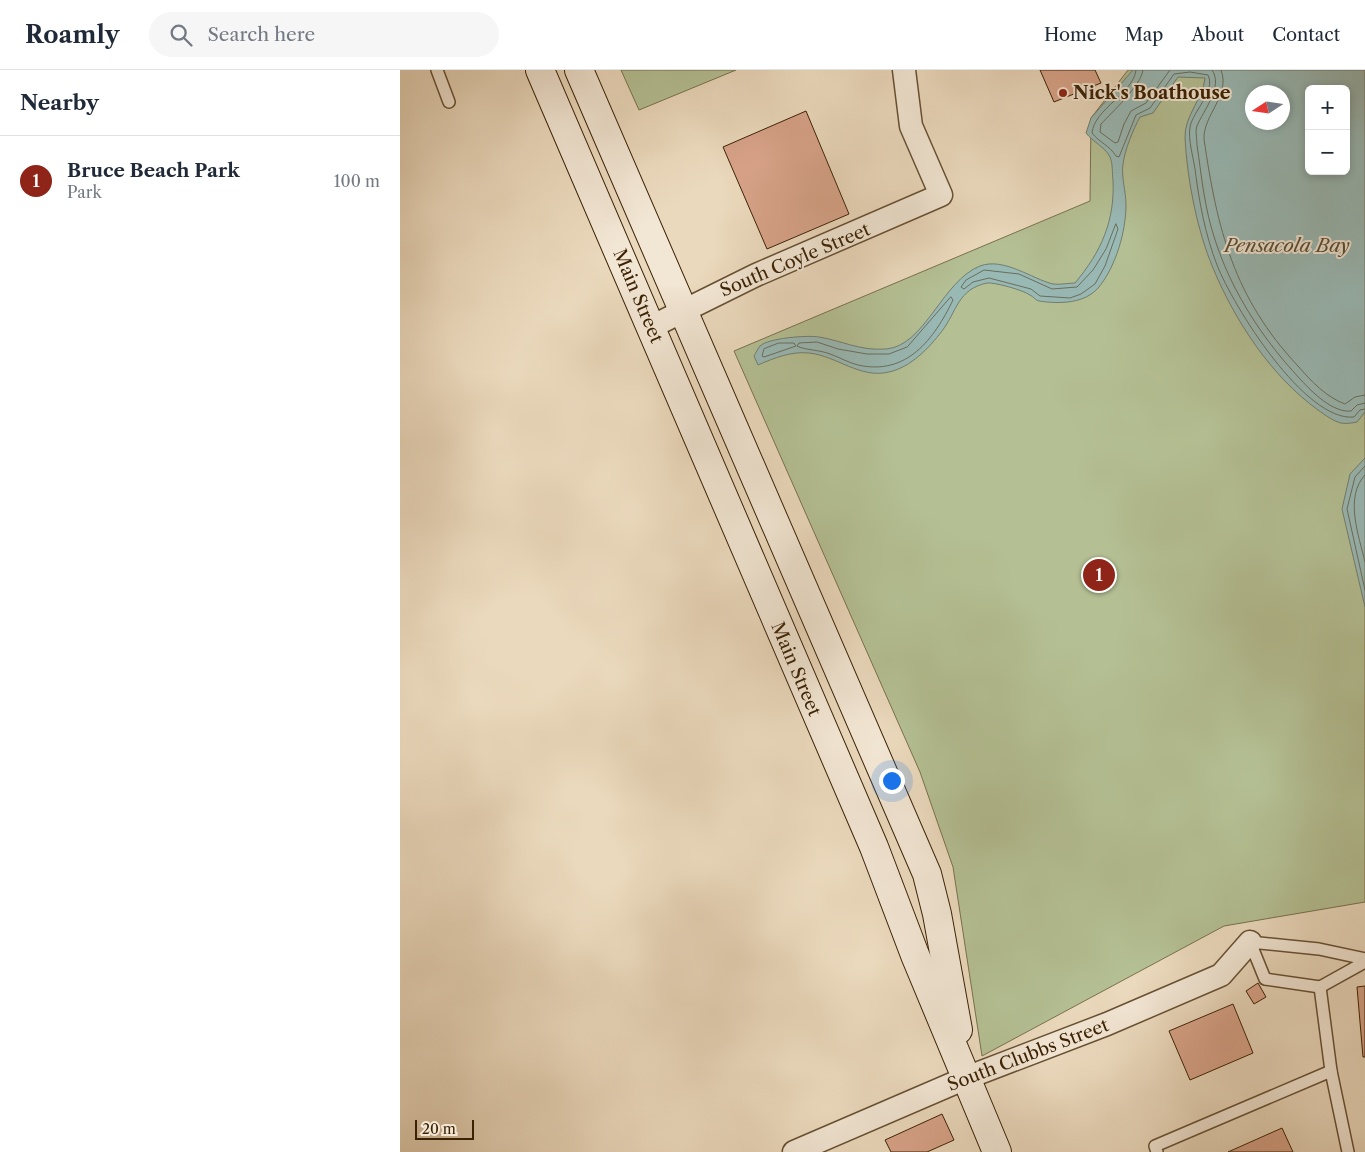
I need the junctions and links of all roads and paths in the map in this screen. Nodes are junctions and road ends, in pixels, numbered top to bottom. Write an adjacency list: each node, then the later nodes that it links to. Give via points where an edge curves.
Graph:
1 (437, 70): 5 (lane)
2 (540, 70): 7 (main road, Main Street)
3 (579, 70): 6 (main road)
4 (904, 70): 6 (street, South Coyle Street, via 911,126 941,196 756,275)
5 (449, 102)
6 (684, 310): 7 (street, South Coyle Street); 12 (main road, via 927,874)
7 (651, 327): 12 (main road, Main Street, via 874,847 914,955)
8 (1250, 942): 9 (lane, via 1319,949); 10 (lane, via 1265,979); 12 (street, South Clubbs Street, via 1220,975 1107,1024)
9 (1365, 961): 10 (lane)
10 (1320, 987): 11 (lane)
11 (1331, 1071): 15 (lane, via 1155,1146); 16 (lane)
12 (966, 1078): 13 (street, South Clubbs Street); 14 (main road)
13 (794, 1152)
14 (997, 1152)
15 (1157, 1152)
16 (1348, 1152)

